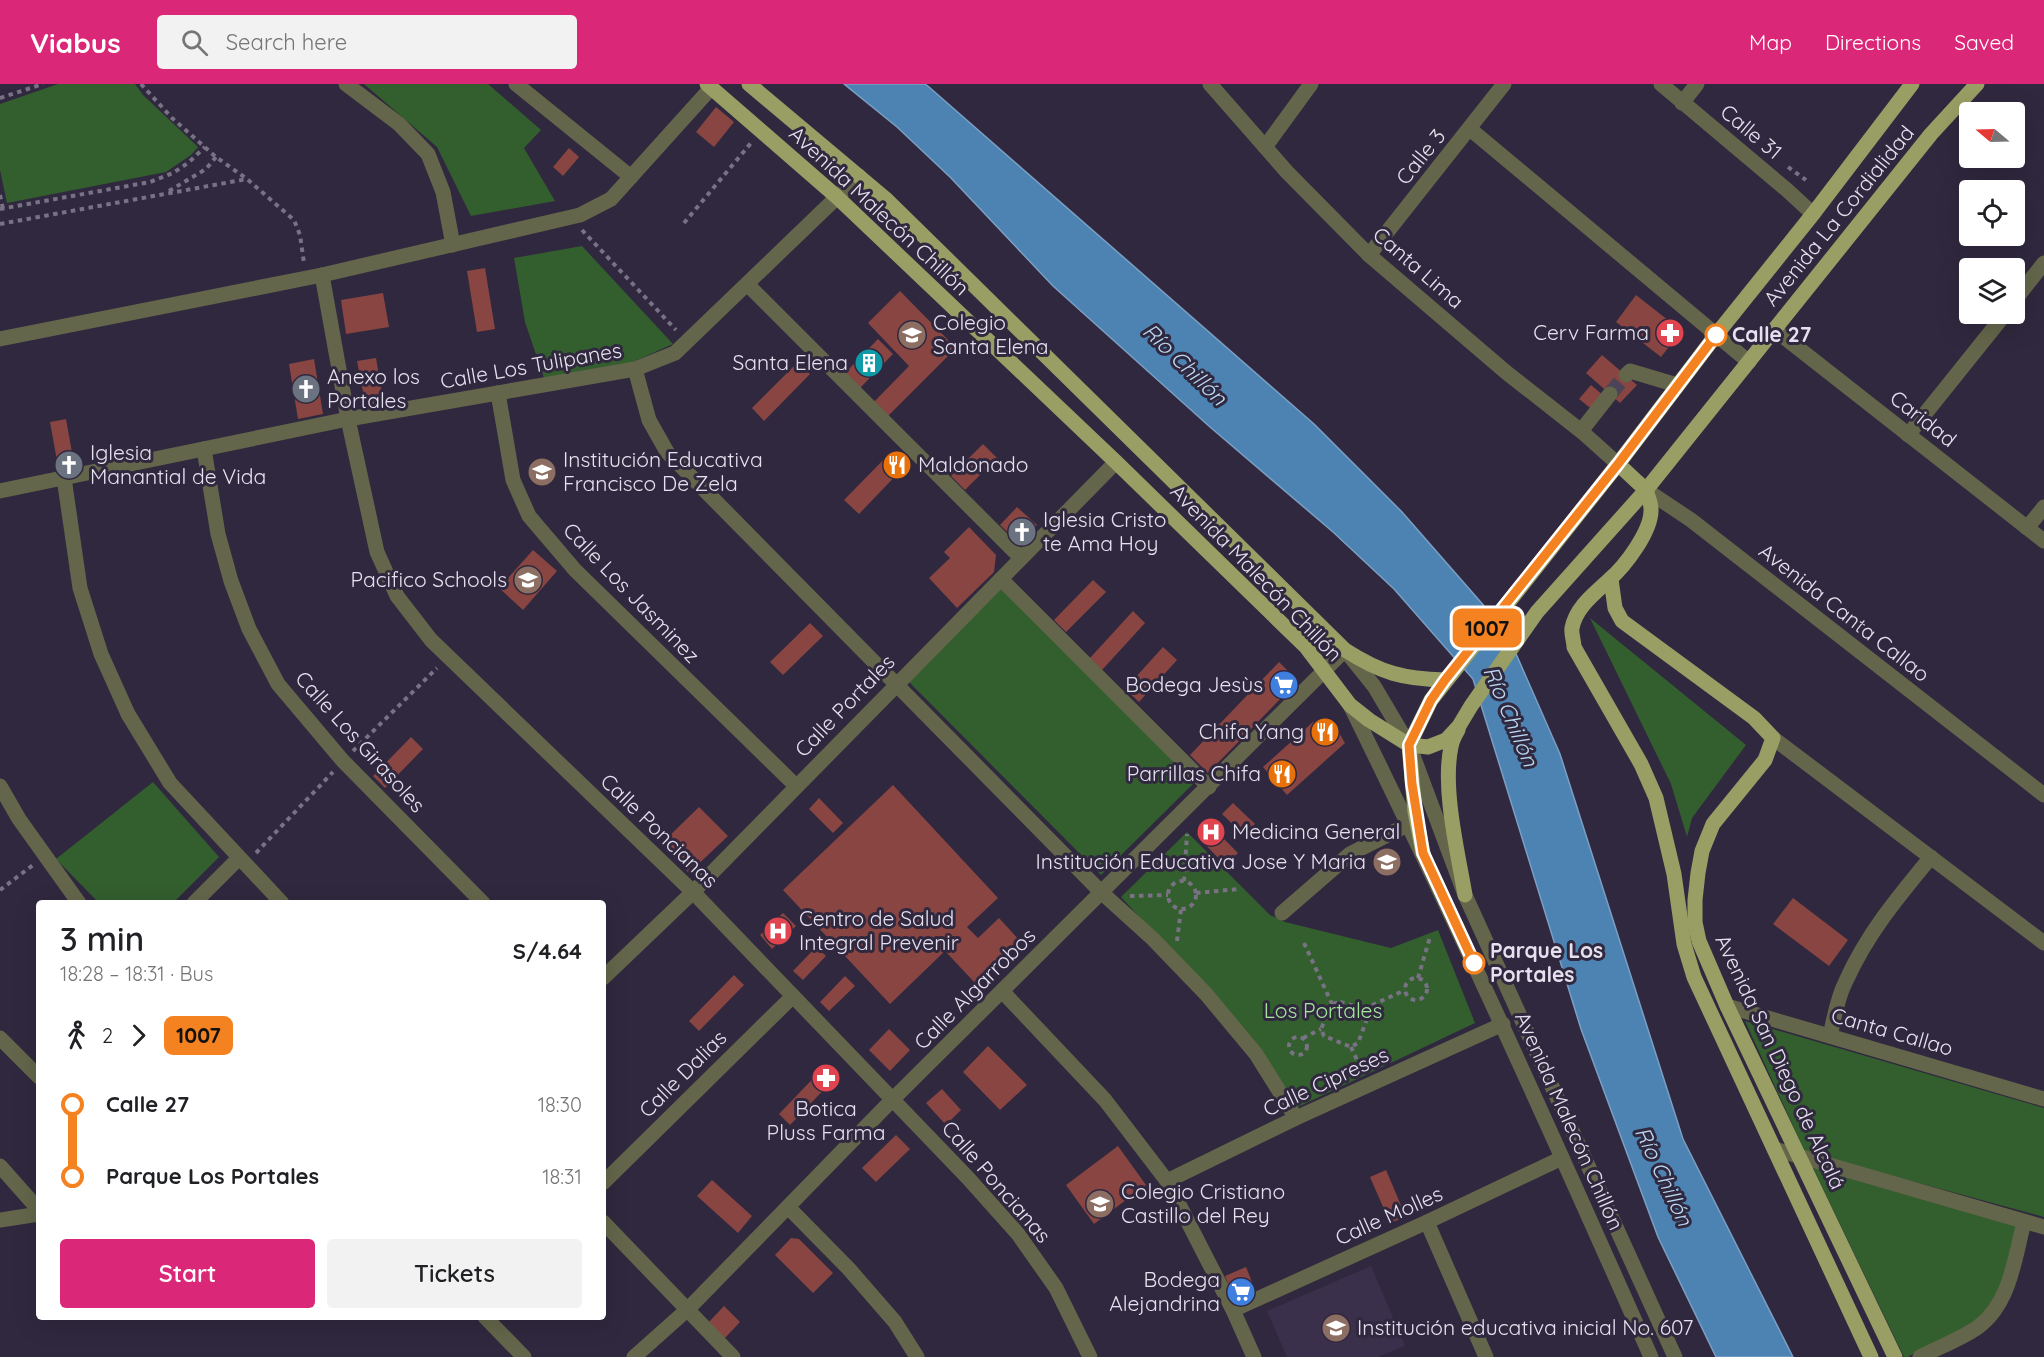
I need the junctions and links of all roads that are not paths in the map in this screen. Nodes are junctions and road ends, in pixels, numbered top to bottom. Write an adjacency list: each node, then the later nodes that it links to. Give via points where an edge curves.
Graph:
1 (346, 84): 19 (street, via 399,124 428,154 443,192)
2 (516, 84): 16 (street)
3 (749, 84): 15 (main road, Avenida Malecón Chillón)
4 (1209, 84): 14 (street, Canta Lima)
5 (1311, 84): 14 (street)
6 (1504, 84): 13 (street, Calle 3)
7 (1661, 84): 12 (street, Calle 31)
8 (1697, 84): 12 (street)
9 (1912, 84): 18 (main road, Avenida La Cordialidad)
10 (1977, 84): 26 (main road, Avenida La Cordialidad, via 1931,134)
11 (709, 86): 16 (street); 17 (main road, Avenida Malecón Chillón)
12 (1682, 103): 18 (street, Calle 31)
13 (1470, 129): 20 (street, Calle 3); 27 (street)
14 (1265, 147): 20 (street, Canta Lima)
15 (859, 176): 17 (street, Calle Los Tulipanes); 50 (main road, Avenida Malecón Chillón)
16 (631, 177): 19 (street, via 611,199 580,215)
17 (837, 197): 23 (street, Calle Los Tulipanes); 39 (main road, Avenida Malecón Chillón)
18 (1813, 214): 27 (main road, Avenida La Cordialidad)
19 (453, 245): 22 (street)
20 (1369, 255): 36 (street, Canta Lima)
21 (2044, 263): 24 (street)
22 (322, 275): 28 (street); 35 (street, Calle Poncianas)
23 (747, 284): 30 (street, Calle Los Tulipanes, via 675,353); 47 (street)
24 (2025, 287)
25 (1997, 324): 37 (street)
26 (1775, 330): 29 (main road, Avenida La Cordialidad); 37 (street, Caridad)
27 (1716, 335): 29 (street); 32 (main road, Avenida La Cordialidad)
28 (0, 339)
29 (1749, 362): 42 (main road, Avenida La Cordialidad)
30 (635, 369): 33 (street, Calle Los Tulipanes); 53 (street, via 649,420 667,452)
31 (1626, 375): 32 (street, via 1629,371)
32 (1677, 385): 40 (main road, Avenida La Cordialidad)
33 (498, 393): 35 (street, Calle Los Tulipanes); 59 (street, Calle Los Jasminez, via 513,480 529,516 575,570)
34 (1610, 394): 36 (street)
35 (348, 419): 38 (street, Calle Los Tulipanes); 66 (street, Calle Poncianas, via 376,552 397,596 431,640)
36 (1581, 431): 40 (street, Canta Lima)
37 (1908, 435): 45 (street, Caridad)
38 (204, 449): 41 (street, Calle Los Tulipanes); 72 (street, Calle Los Girasoles, via 218,534 231,581 249,629 278,684 343,762)
39 (1116, 462): 47 (street, Calle Portales); 51 (main road, Avenida Malecón Chillón, via 1306,647)
40 (1618, 464): 42 (main road, Avenida Canta Callao); 52 (main road, Avenida La Cordialidad)
41 (64, 478): 43 (street, Calle Los Tulipanes); 65 (street, via 80,588 100,654 128,714 170,783)
42 (1646, 490): 49 (main road, Avenida San Diego de Alcalá, via 1651,509 1649,525); 55 (main road, Avenida La Cordialidad, via 1535,616); 61 (street, Avenida Canta Callao, via 1691,520)
43 (0, 491)
44 (2044, 507): 45 (street)
45 (2027, 528): 46 (street, Caridad)
46 (2044, 541)
47 (1021, 558): 48 (street, Calle Portales)
48 (1001, 579): 53 (street, Calle Portales); 60 (street)
49 (1611, 579): 56 (main road, via 1614,608 1622,621 1754,718); 86 (main road, Avenida San Diego de Alcalá, via 1579,611 1572,629 1575,647 1656,798 1694,977)
50 (1346, 650): 51 (street, Calle Algarrobos); 52 (main road, via 1392,674); 57 (street, Avenida Malecón Chillón, via 1374,686)
51 (1325, 671): 54 (main road, Avenida Malecón Chillón); 60 (street, Calle Algarrobos)
52 (1445, 680): 57 (main road, Avenida La Cordialidad)
53 (896, 684): 59 (street, Calle Portales); 67 (street)
54 (1350, 705): 57 (main road); 62 (street, Avenida Malecón Chillón)
55 (1459, 726): 57 (main road, Avenida La Cordialidad, via 1446,740 1428,747); 68 (main road, via 1451,747 1449,776)
56 (1773, 738): 64 (street); 78 (main road, Avenida San Diego de Alcalá, via 1765,760 1713,824 1698,873 1695,922 1699,941)
57 (1409, 745): 63 (main road); 68 (street, Avenida Malecón Chillón)
58 (0, 786): 69 (street)
59 (796, 786): 66 (street, Calle Portales)
60 (1209, 787): 67 (street, Calle Algarrobos)
61 (2044, 795)
62 (1409, 824): 63 (street, Avenida Malecón Chillón); 73 (street, via 1350,854)
63 (1423, 853): 79 (street, Avenida Malecón Chillón)
64 (1930, 857): 74 (street); 80 (street, via 1860,952 1844,985)
65 (242, 862): 70 (street); 71 (street)
66 (693, 892): 75 (street, Calle Portales); 77 (street, Calle Poncianas)
67 (1101, 892): 76 (street, Calle Algarrobos); 85 (street, via 1206,994 1256,1054)
68 (1465, 895): 111 (street, Avenida Malecón Chillón)
69 (77, 900)
70 (198, 900)
71 (279, 900)
72 (480, 900)
73 (1282, 913)
74 (2044, 943)
75 (606, 975)
76 (1002, 991): 83 (street, Calle Algarrobos); 91 (street, via 1105,1100)
77 (793, 996): 83 (street, Calle Poncianas); 90 (street, Calle Dalias)
78 (1727, 1006): 80 (street, Canta Callao); 87 (main road, Avenida San Diego de Alcalá)
79 (1503, 1024): 85 (street, Calle Cipreses); 88 (street, Avenida Malecón Chillón)
80 (1830, 1036): 84 (street, Canta Callao)
81 (0, 1038): 82 (street)
82 (36, 1074)
83 (893, 1099): 92 (street, Calle Algarrobos); 107 (street, Calle Poncianas, via 1018,1234 1056,1288)
84 (2044, 1099)
85 (1296, 1118): 91 (street, Calle Cipreses)
86 (1774, 1149): 87 (street); 112 (main road, Avenida San Diego de Alcalá)
87 (1800, 1156): 97 (street); 113 (main road, Avenida San Diego de Alcalá)
88 (1562, 1158): 96 (street, Calle Molles); 110 (street, Avenida Malecón Chillón)
89 (0, 1166): 93 (street)
90 (606, 1180)
91 (1167, 1181): 101 (street)
92 (788, 1207): 100 (street, Calle Algarrobos); 106 (street, via 895,1322)
93 (36, 1208)
94 (36, 1213): 95 (street)
95 (0, 1220)
96 (1428, 1222): 101 (street, Calle Molles); 109 (street)
97 (2024, 1222): 99 (street); 114 (street, via 2010,1279 1993,1313 1978,1327)
98 (606, 1225): 100 (street)
99 (2044, 1227)
100 (688, 1310): 104 (street, Calle Algarrobos); 105 (street)
101 (1233, 1310): 108 (street)
102 (488, 1320): 103 (street)
103 (524, 1357)
104 (634, 1357)
105 (733, 1357)
106 (918, 1357)
107 (1090, 1357)
108 (1254, 1357)
109 (1486, 1357)
110 (1651, 1357)
111 (1675, 1357)
112 (1871, 1357)
113 (1895, 1357)
114 (1920, 1357)

